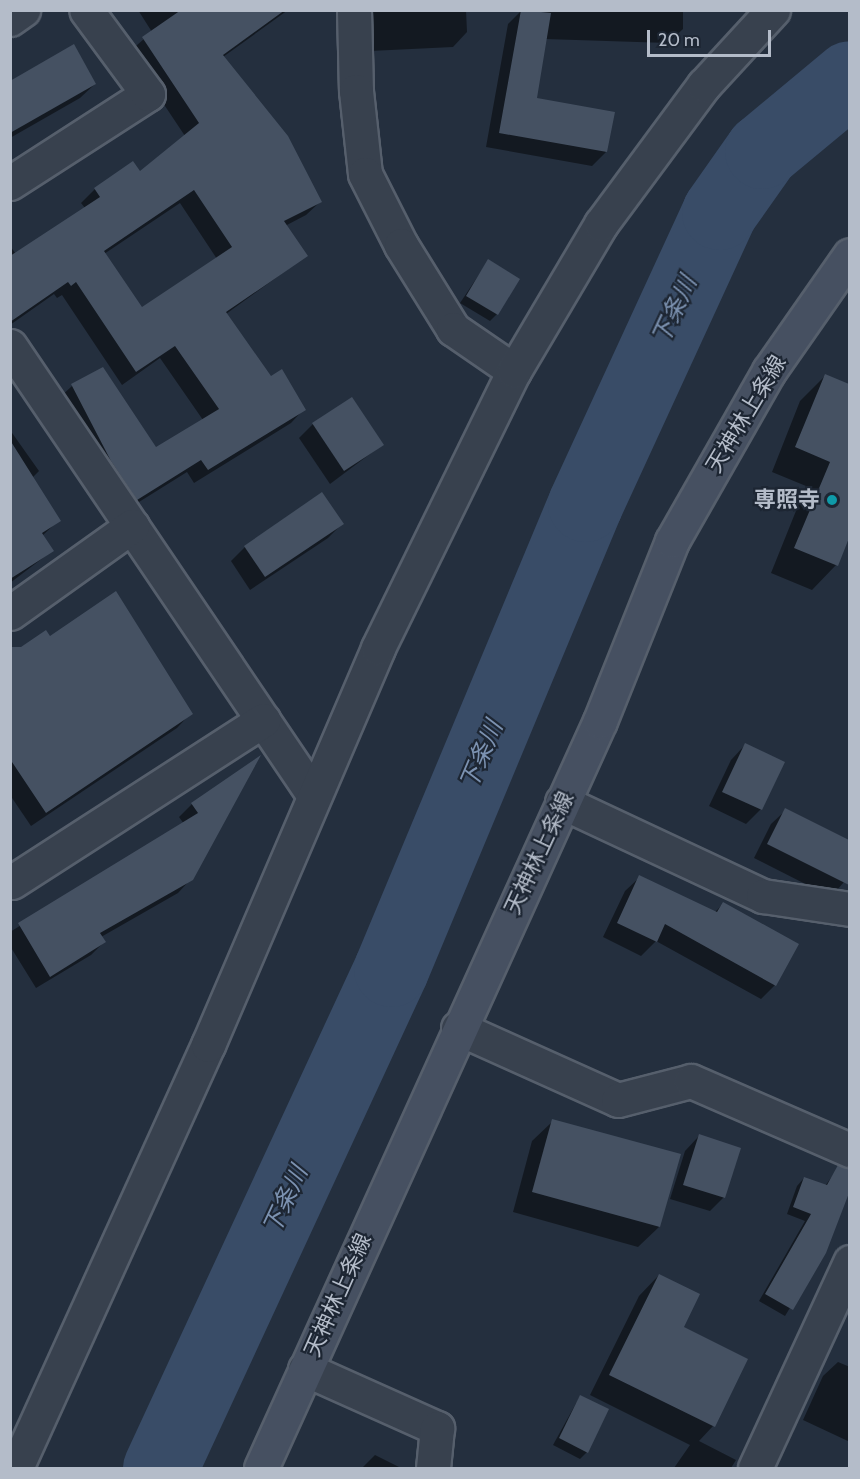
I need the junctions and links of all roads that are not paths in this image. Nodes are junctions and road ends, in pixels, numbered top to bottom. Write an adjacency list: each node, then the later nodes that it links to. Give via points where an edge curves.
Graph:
1 (23, 10): 5 (street)
2 (86, 10): 6 (street, via 148,94)
3 (354, 10): 9 (street, via 356,91 365,174 401,244 453,330)
4 (773, 10): 9 (street, via 704,85 601,224)
5 (10, 19)
6 (10, 183)
7 (849, 255): 14 (main road, 天神林上条線, via 769,372 672,541)
8 (11, 349): 10 (street)
9 (514, 370): 13 (street, via 378,648)
10 (132, 526): 11 (street); 12 (street)
11 (10, 613)
12 (263, 720): 13 (street); 15 (street)
13 (313, 794): 22 (street, via 208,1045)
14 (562, 802): 16 (street, via 763,896); 17 (main road, 天神林上条線)
15 (12, 882)
16 (849, 909)
17 (458, 1028): 18 (street, via 618,1100 691,1081); 21 (main road, 天神林上条線)
18 (849, 1150)
19 (849, 1262): 20 (street)
20 (838, 1312): 25 (street)
21 (305, 1369): 23 (main road, 天神林上条線); 24 (street, via 437,1428)
22 (16, 1468)
23 (261, 1468)
24 (433, 1468)
25 (755, 1468)

